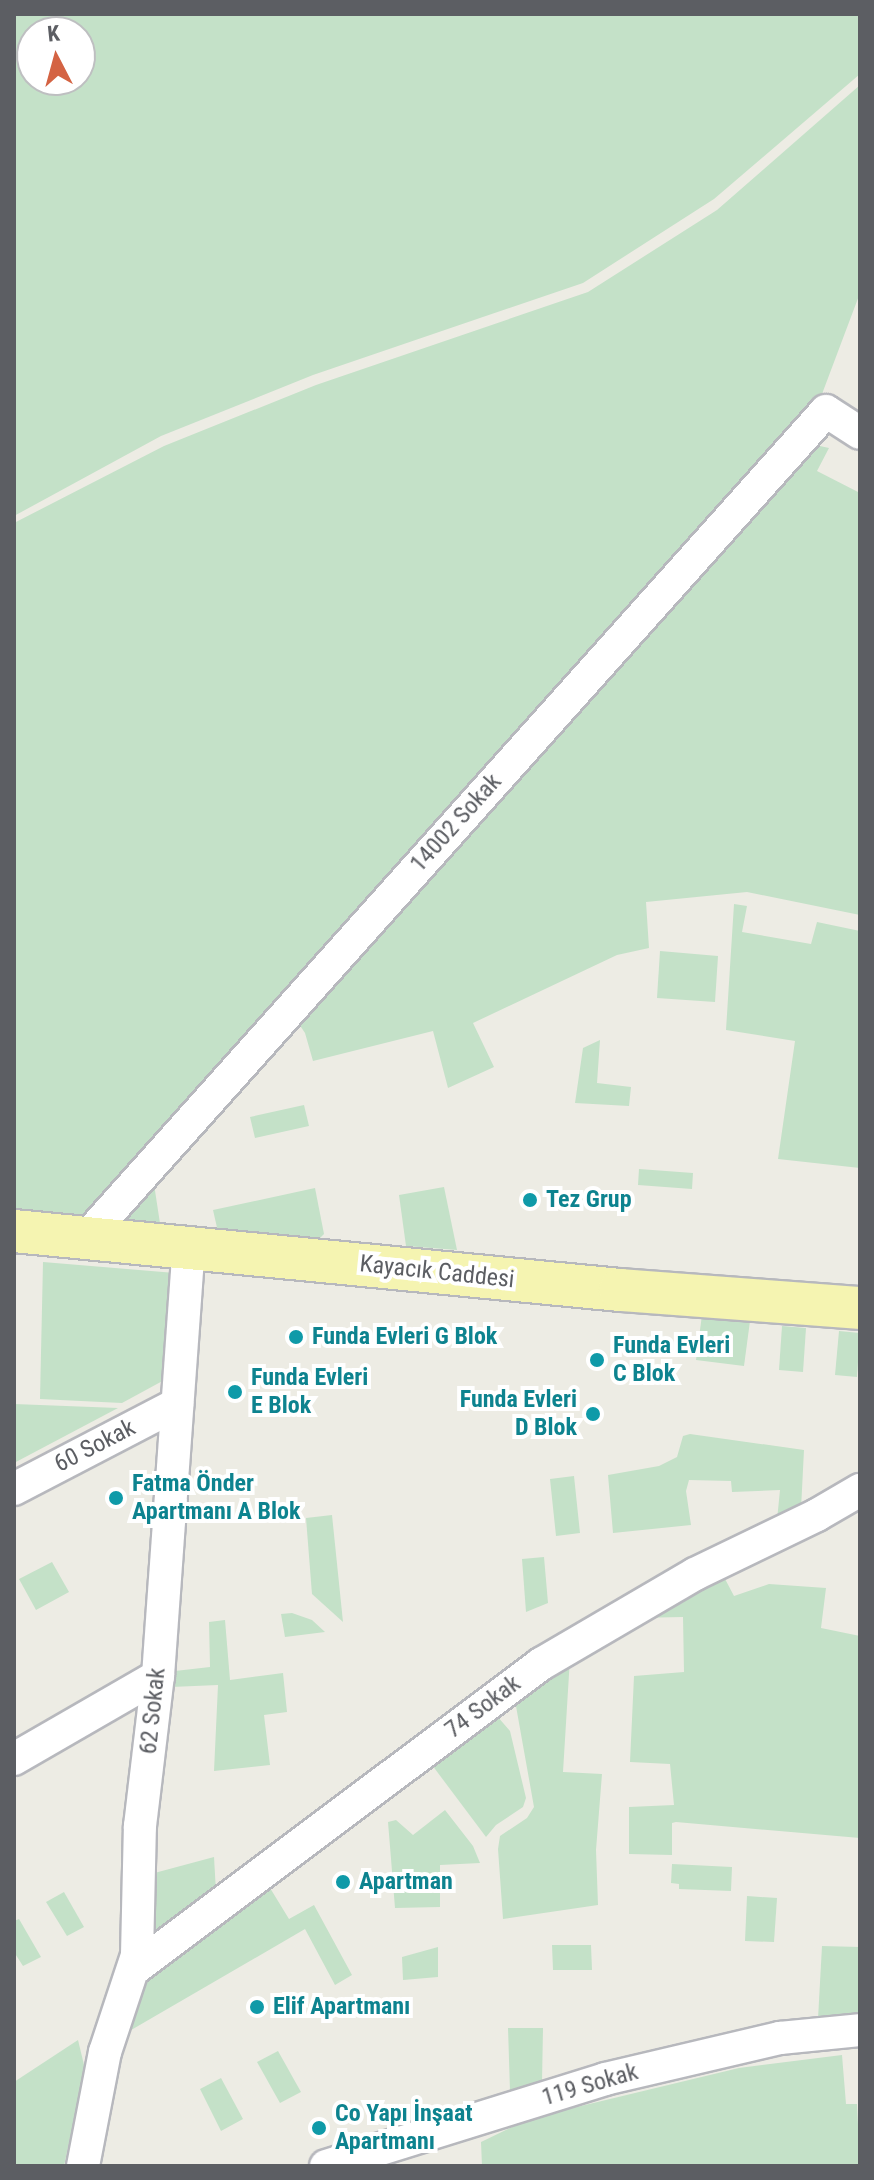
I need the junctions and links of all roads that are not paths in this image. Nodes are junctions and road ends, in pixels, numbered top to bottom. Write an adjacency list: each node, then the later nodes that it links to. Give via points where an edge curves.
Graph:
1 (860, 433): 3 (street, 14002 Sokak, via 826,411)
2 (14, 1231): 3 (main road, Kayacık Caddesi)
3 (87, 1237): 4 (main road, Kayacık Caddesi)
4 (189, 1248): 5 (main road, Kayacık Caddesi); 6 (street, 62 Sokak)
5 (860, 1308)
6 (177, 1404): 7 (street, 60 Sokak); 9 (street, 62 Sokak)
7 (14, 1489)
8 (860, 1490): 11 (street, 74 Sokak, via 695,1574 541,1664)
9 (158, 1676): 10 (street); 11 (street, 62 Sokak, via 140,1826)
10 (14, 1759)
11 (134, 1969): 13 (street, 62 Sokak, via 105,2052)
12 (860, 2030): 14 (street, 119 Sokak, via 756,2043 605,2079)
13 (83, 2166)
14 (326, 2166)

